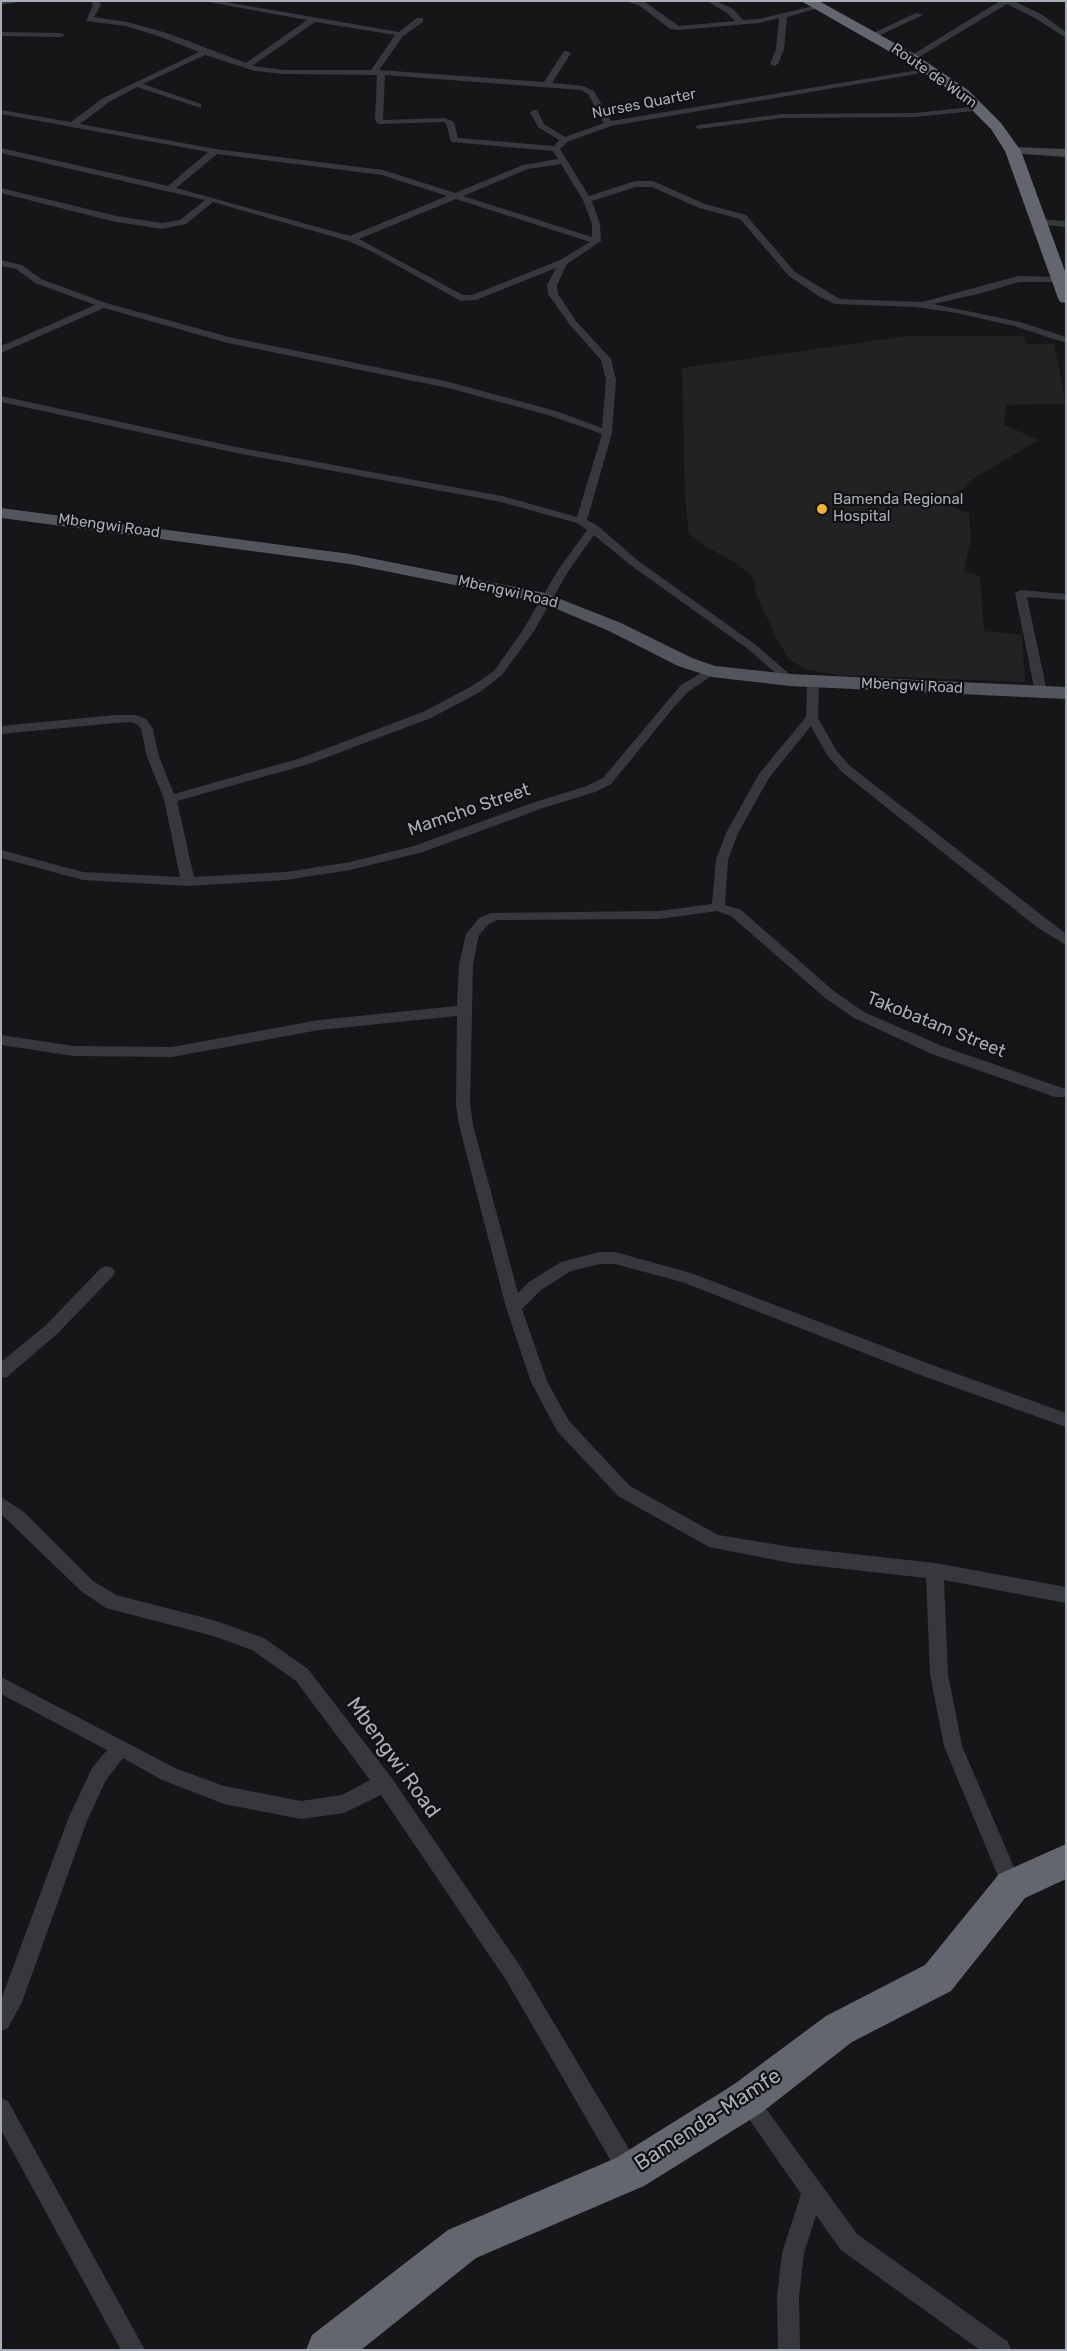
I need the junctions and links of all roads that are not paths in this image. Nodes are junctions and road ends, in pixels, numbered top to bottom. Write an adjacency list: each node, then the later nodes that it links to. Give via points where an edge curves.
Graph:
1 (22, 1): 7 (street)
2 (95, 1): 19 (street, via 97,5 89,19 127,24)
3 (206, 1): 11 (street)
4 (629, 1): 13 (street, via 642,4 673,27)
5 (710, 1): 13 (street, via 730,11)
6 (1006, 1): 18 (street, via 1038,16); 21 (street)
7 (1, 2)
8 (813, 4): 10 (street); 17 (highway, Route de Wum)
9 (919, 15): 17 (street)
10 (783, 16): 13 (street); 22 (street, via 780,49)
11 (313, 20): 15 (street); 23 (street)
12 (420, 20): 15 (street)
13 (741, 23)
14 (1, 34): 16 (street)
15 (400, 34): 25 (street)
16 (61, 35)
17 (874, 35): 21 (highway, Route de Wum)
18 (1066, 36)
19 (205, 52): 23 (street); 26 (street)
20 (567, 53): 27 (street)
21 (911, 58): 24 (highway, Route de Wum)
22 (774, 64)
23 (248, 65): 25 (street, via 255,69 284,72)
24 (928, 70): 29 (highway, Route de Wum); 32 (street, Nurses Quarter)
25 (377, 72): 27 (street); 36 (street, via 380,122 449,121 454,140)
26 (135, 84): 28 (street); 33 (street, via 106,100)
27 (547, 84): 32 (street, via 583,88 591,93)
28 (198, 106)
29 (980, 108): 34 (street, via 922,114 782,116); 39 (highway, Route de Wum)
30 (1, 112): 33 (street)
31 (534, 112): 35 (street, via 541,125)
32 (608, 124): 35 (street, Nurses Quarter)
33 (72, 126): 38 (street)
34 (699, 127)
35 (564, 140): 36 (street, Nurses Quarter)
36 (556, 149): 41 (street)
37 (1, 150): 43 (street)
38 (215, 151): 43 (street); 44 (street, via 383,173)
39 (1013, 151): 40 (main road); 47 (highway, Route de Wum)
40 (1066, 153)
41 (563, 161): 44 (street, via 526,167); 46 (street)
42 (1, 190): 45 (street, via 116,219 162,226 183,222)
43 (168, 190): 45 (street)
44 (460, 196): 49 (street); 50 (street)
45 (212, 199): 49 (street)
46 (587, 200): 50 (street, via 596,224); 55 (street, via 635,184 653,184 702,206 743,217 792,274 823,295 845,303)
47 (1037, 222): 48 (street); 53 (highway, Route de Wum)
48 (1066, 224)
49 (351, 238): 51 (street, via 460,298 473,298)
50 (597, 241): 51 (street)
51 (563, 262): 60 (street, via 552,286 554,294 568,316 606,359 611,380)
52 (1, 263): 56 (street, via 19,267 38,281)
53 (1063, 281): 54 (highway, Route de Wum); 55 (street, via 1018,279)
54 (1066, 298)
55 (916, 304): 57 (street, via 1017,324)
56 (103, 305): 58 (street); 60 (street, via 228,340 449,384 544,410)
57 (1066, 340)
58 (1, 350)
59 (1, 399): 62 (street, via 236,450 502,499)
60 (607, 433): 62 (street)
61 (1, 513): 65 (main road, Mbengwi Road, via 350,560)
62 (581, 521): 63 (street)
63 (594, 528): 65 (street); 67 (street, via 633,562 752,647)
64 (1066, 597): 69 (street, via 1021,594)
65 (545, 598): 66 (main road, Mbengwi Road, via 615,627 685,662); 73 (street, via 528,632 498,673 428,715 314,758)
66 (712, 671): 67 (main road, Mbengwi Road); 75 (street, Mamcho Street, via 685,688 618,771 592,789 426,846 350,866 286,876)
67 (790, 680): 68 (main road, Mbengwi Road)
68 (813, 681): 69 (main road, Mbengwi Road); 71 (street)
69 (1041, 692): 70 (main road, Mbengwi Road)
70 (1066, 693)
71 (812, 718): 76 (street, via 763,778 732,833 722,860); 77 (street, via 831,752 846,769)
72 (1, 730): 73 (street, via 132,718 142,722)
73 (170, 799): 75 (street)
74 (1, 854): 75 (street, Mamcho Street, via 84,876)
75 (188, 882)
76 (718, 907): 78 (street, via 659,915 496,916 484,921 471,940); 80 (street, Takobatam Street, via 736,913 830,995 859,1015 938,1050)
77 (1066, 941)
78 (464, 1010): 79 (street, via 319,1025 172,1052 74,1051); 82 (street, via 466,1125)
79 (1, 1040)
80 (1064, 1090)
81 (107, 1272): 83 (street, via 52,1329)
82 (514, 1307): 84 (street, via 535,1286 567,1266 615,1258 685,1276 929,1371); 86 (street, via 539,1382 563,1426 624,1491 715,1542 791,1555)
83 (1, 1372)
84 (1066, 1420)
85 (1, 1504): 90 (street, Mbengwi Road, via 18,1516 87,1586 112,1602 213,1628 258,1644 302,1675)
86 (935, 1571): 87 (street); 92 (street, via 939,1674 953,1746)
87 (1066, 1595)
88 (1, 1685): 89 (street)
89 (120, 1747): 90 (street, via 169,1774 224,1795 301,1810 344,1804); 93 (street, via 99,1774 78,1819 14,1995)
90 (384, 1783): 96 (street, Mbengwi Road, via 513,1973)
91 (1066, 1861): 92 (highway, Bamenda-Mamfe)
92 (1012, 1886): 94 (highway, Bamenda-Mamfe, via 938,1978 840,2029)
93 (1, 2021)
94 (747, 2099): 96 (highway, Bamenda-Mamfe); 97 (street)
95 (1, 2108): 98 (street)
96 (630, 2172): 99 (highway, Bamenda-Mamfe, via 462,2244)
97 (812, 2192): 100 (street, via 793,2253 788,2297); 101 (street, via 849,2242)
98 (134, 2350)
99 (327, 2350)
100 (789, 2350)
101 (1000, 2350)

